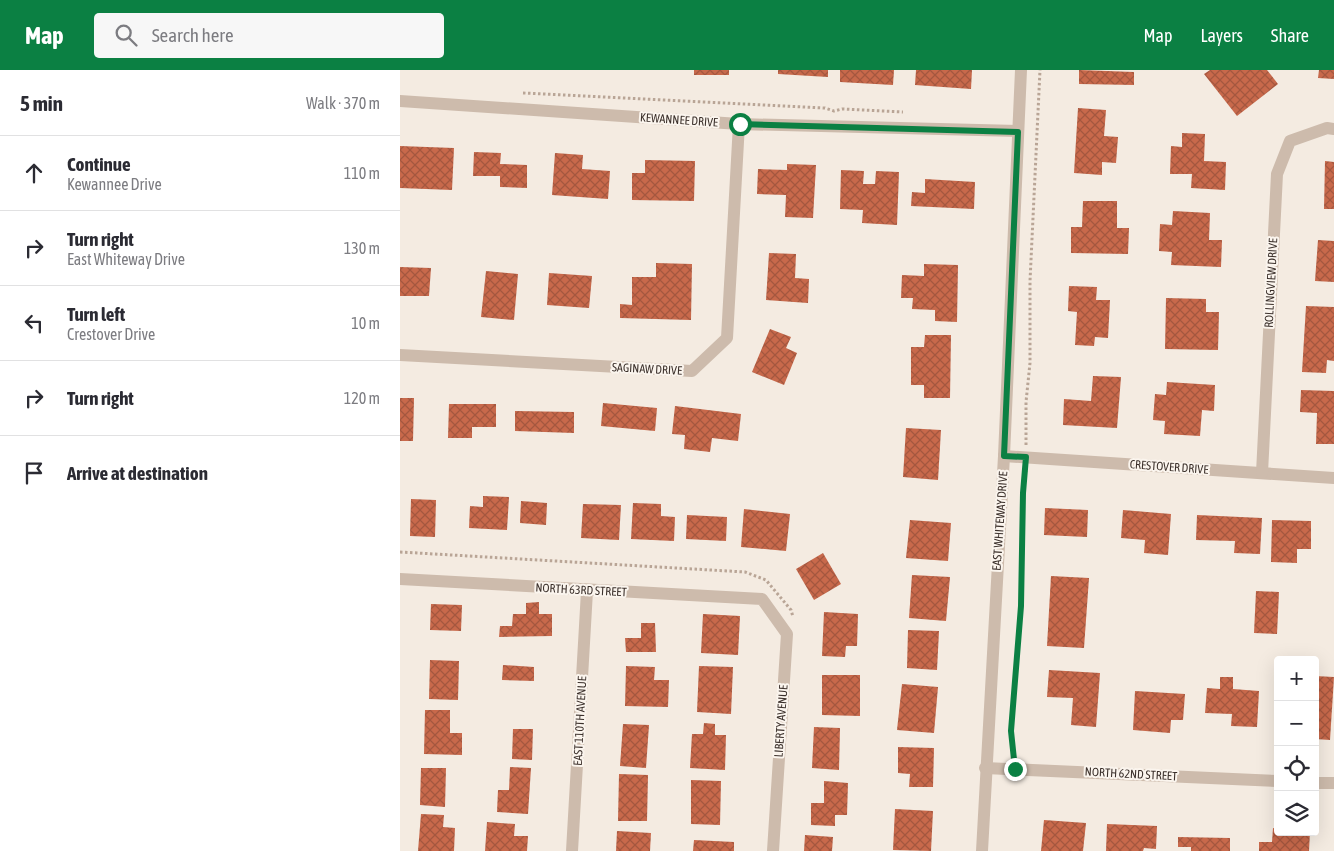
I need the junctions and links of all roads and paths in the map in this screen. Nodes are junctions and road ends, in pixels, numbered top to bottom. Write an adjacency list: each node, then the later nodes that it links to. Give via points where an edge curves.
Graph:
1 (1021, 70): 8 (street, EAST WHITEWAY DRIVE)
2 (1040, 70): 11 (path)
3 (519, 93): 5 (path)
4 (400, 101): 6 (street, KEWANNEE DRIVE)
5 (910, 112)
6 (740, 124): 8 (street, KEWANNEE DRIVE); 9 (street, SAGINAW DRIVE, via 727,338 692,372)
7 (1334, 129): 12 (street, ROLLINGVIEW DRIVE, via 1327,128 1290,141 1277,174)
8 (1018, 132): 10 (street, EAST WHITEWAY DRIVE)
9 (400, 355)
10 (1004, 456): 11 (street, CRESTOVER DRIVE); 19 (street, EAST WHITEWAY DRIVE)
11 (1026, 457): 12 (street, CRESTOVER DRIVE); 20 (path, via 1022,598 1011,731)
12 (1262, 473): 13 (street, CRESTOVER DRIVE)
13 (1334, 478)
14 (400, 552): 18 (path, via 745,572 766,580 791,610)
15 (400, 579): 16 (street, NORTH 63RD STREET)
16 (587, 590): 17 (street, NORTH 63RD STREET); 24 (street, EAST 110TH AVENUE)
17 (762, 599): 25 (street, LIBERTY AVENUE, via 787,634)
18 (794, 624)
19 (985, 768): 20 (street, NORTH 62ND STREET); 26 (street, EAST WHITEWAY DRIVE)
20 (1015, 769): 21 (street, NORTH 62ND STREET)
21 (1274, 781)
22 (1319, 783): 23 (street)
23 (1334, 783)
24 (572, 851)
25 (773, 851)
26 (982, 851)

